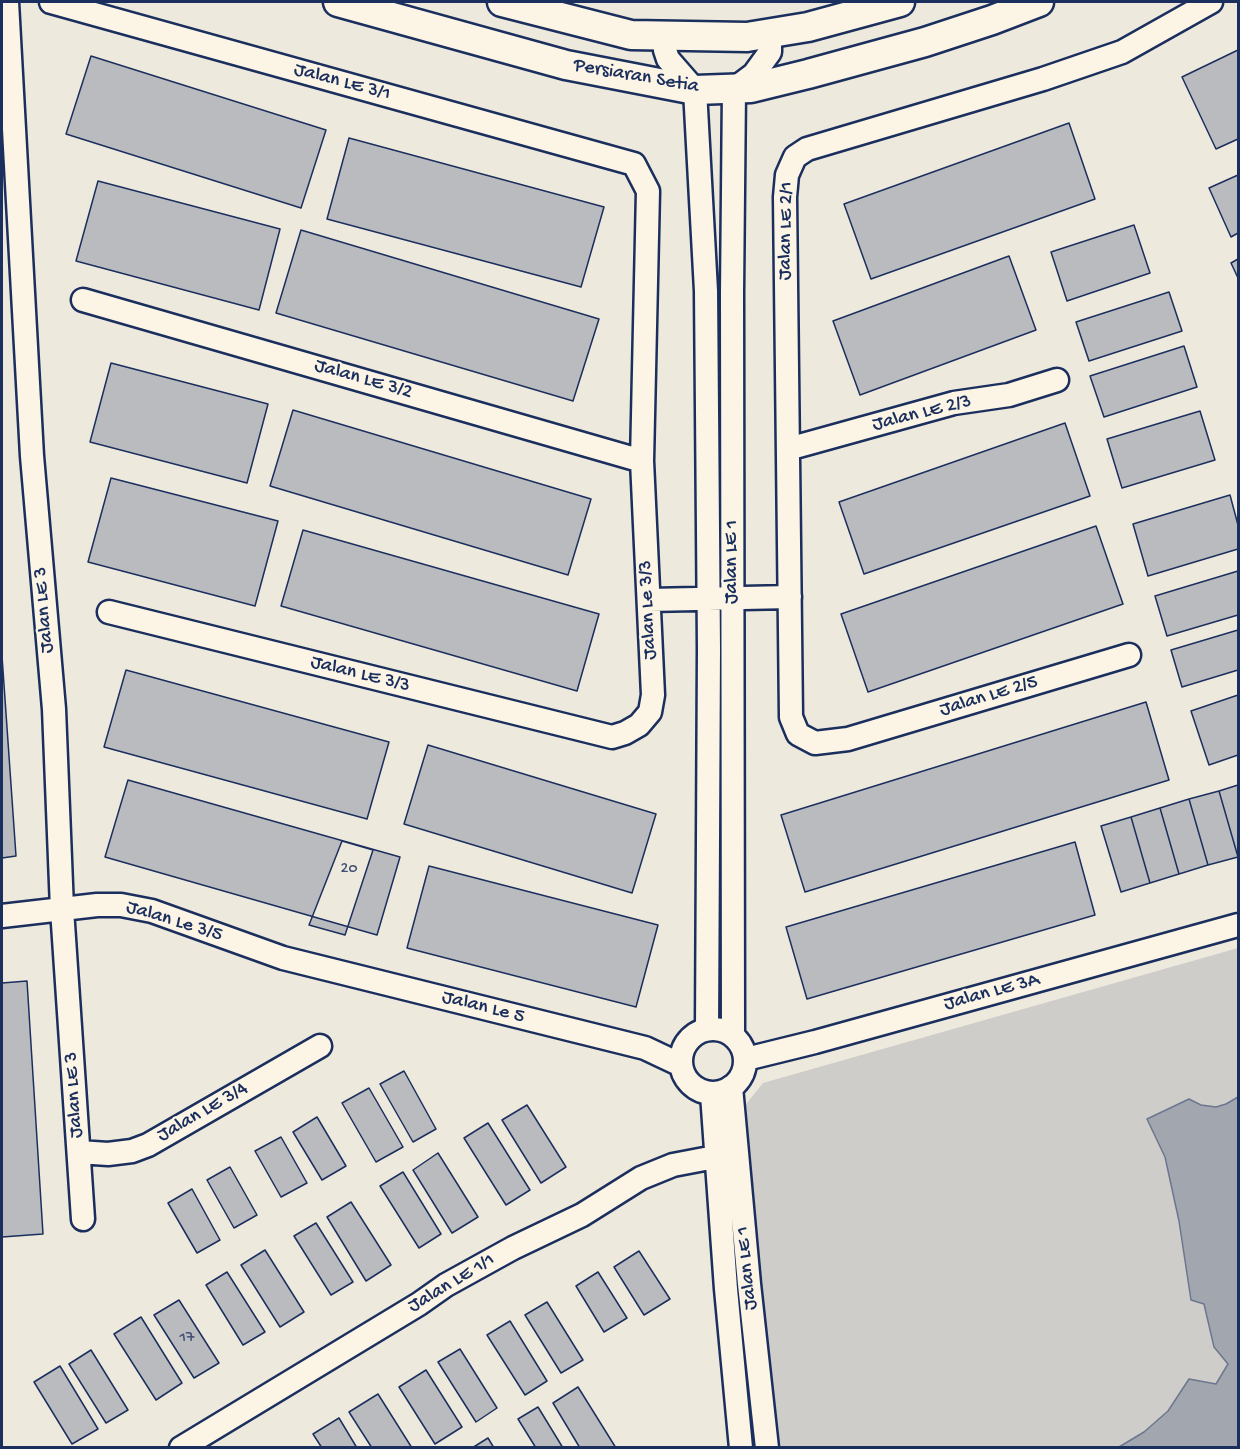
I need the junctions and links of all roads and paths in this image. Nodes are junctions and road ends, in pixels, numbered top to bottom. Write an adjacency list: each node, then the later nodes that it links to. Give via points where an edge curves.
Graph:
1 (7, 2): 25 (street, Jalan LE 3, via 32,456 54,709)
2 (51, 2): 12 (street, Jalan LE 3/1)
3 (338, 2): 11 (street, Persiaran Setia, via 566,65)
4 (502, 2): 9 (street, Persiaran Setia, via 631,35)
5 (900, 2): 8 (street, Persiaran Setia)
6 (1039, 2): 10 (street, Persiaran Setia, via 925,42 751,88)
7 (1211, 2): 15 (street, Jalan LE 2/1, via 1122,52 807,149 795,157 787,175 785,197)
8 (765, 36): 9 (street, Persiaran Setia); 10 (street, via 770,52 754,74)
9 (667, 37): 11 (street, via 668,59)
10 (734, 89): 11 (street, Persiaran Setia); 19 (street, Jalan LE 1)
11 (695, 90): 18 (street, Jalan LE 1, via 706,291)
12 (634, 164): 16 (street, Jalan Le 3/3, via 648,191)
13 (83, 300): 16 (street, Jalan LE 3/2)
14 (1057, 380): 15 (street, Jalan LE 2/3, via 1009,395 954,403)
15 (788, 449): 17 (street, Jalan LE 2/1)
16 (642, 460): 20 (street, Jalan Le 3/3)
17 (790, 597): 19 (street); 24 (street, Jalan LE 2/1, via 791,717 798,734 815,743)
18 (709, 599): 19 (street); 20 (street); 29 (street, Jalan LE 1)
19 (734, 599): 30 (street, Jalan LE 1)
20 (649, 600): 23 (street, Jalan Le 3/3, via 653,695 650,712 639,725)
21 (109, 612): 23 (street, Jalan LE 3/3)
22 (1129, 655): 24 (street, Jalan LE 2/5)
23 (612, 737)
24 (848, 740)
25 (62, 909): 26 (street, Jalan Le 3/5); 28 (street, Jalan Le 3/5, via 121,905 152,911); 35 (street, Jalan LE 3)
26 (2, 916)
27 (1239, 925): 32 (street, Jalan LE 3A)
28 (283, 958): 33 (street, Jalan Le 5, via 645,1048)
29 (707, 1029): 30 (street, via 721,1029); 33 (street, via 692,1036 683,1048)
30 (733, 1035): 32 (street)
31 (320, 1046): 35 (street, Jalan LE 3/4, via 148,1145 108,1154)
32 (746, 1059): 34 (street, via 737,1083)
33 (681, 1065): 34 (street, via 686,1079 697,1090)
34 (721, 1090): 36 (street, Jalan LE 1, via 714,1118)
35 (79, 1152): 37 (street, Jalan LE 3)
36 (726, 1156): 38 (street, Jalan LE 1/1, via 673,1165 641,1178 582,1215 447,1285); 39 (street, Jalan LE 1); 40 (street, Jalan LE 1)
37 (83, 1219)
38 (181, 1448)
39 (741, 1448)
40 (767, 1448)

